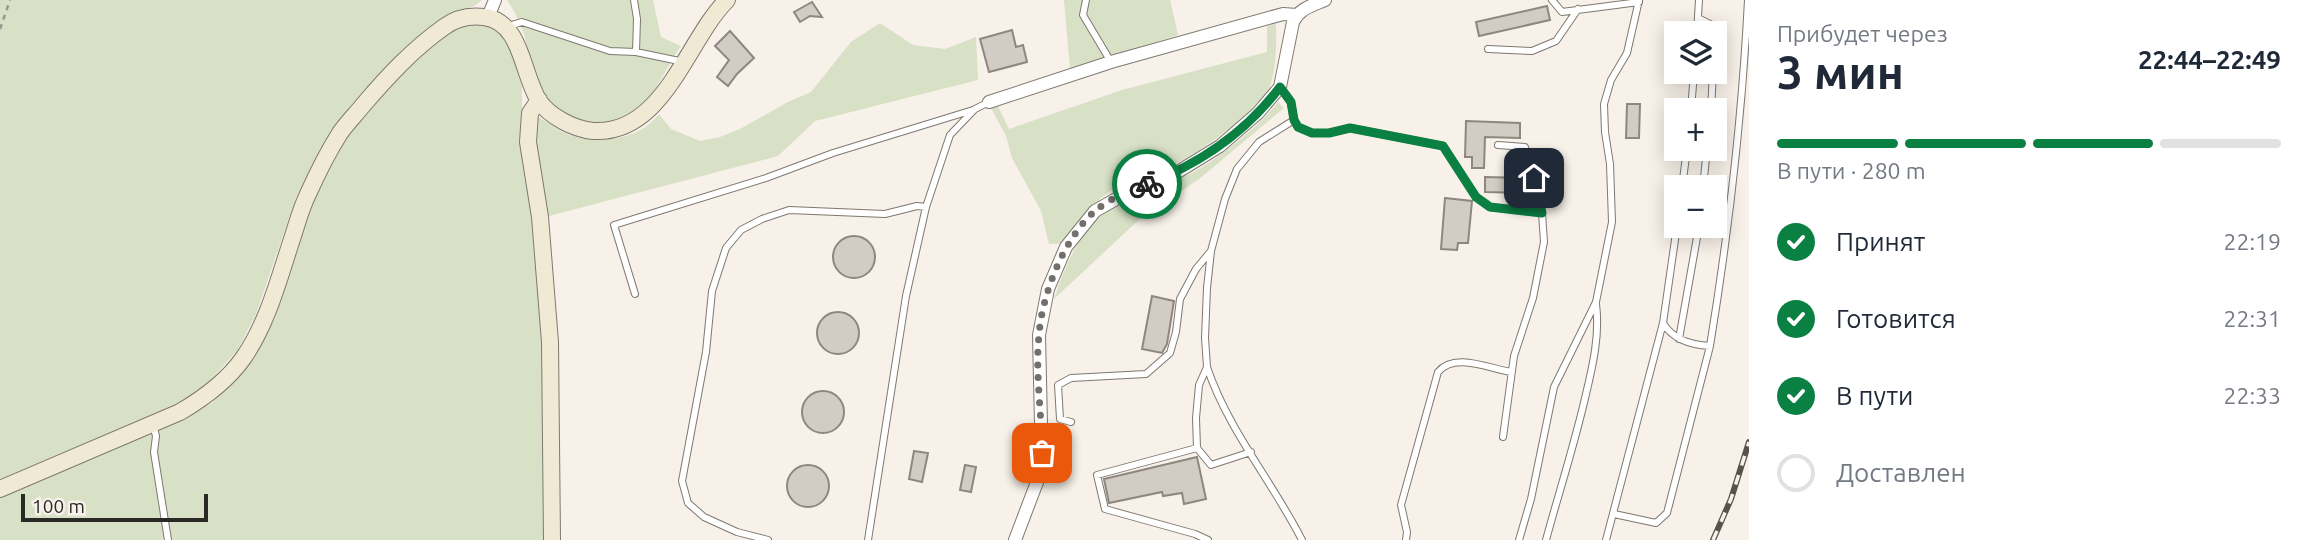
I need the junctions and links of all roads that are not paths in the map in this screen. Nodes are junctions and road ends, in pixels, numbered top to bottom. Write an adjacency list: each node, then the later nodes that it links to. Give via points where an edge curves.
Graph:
1 (495, 0): 12 (street)
2 (634, 0): 18 (lane)
3 (727, 0): 19 (street)
4 (1086, 0): 20 (lane, via 1083,15)
5 (1325, 0): 11 (street)
6 (1552, 0): 10 (lane, via 1562,12)
7 (1699, 0): 13 (lane)
8 (1748, 0): 36 (lane, via 1744,89)
9 (1639, 1): 10 (lane); 33 (lane, via 1626,53 1604,104 1612,222)
10 (1578, 9): 17 (lane, via 1556,41 1532,51)
11 (1297, 15): 20 (street, via 1283,14); 21 (street)
12 (488, 17): 16 (street); 40 (street, via 458,18 443,28 393,71 341,132 307,196 267,313 244,358 206,396)
13 (1698, 18): 14 (lane); 15 (lane)
14 (1698, 21)
15 (1704, 21)
16 (506, 27): 18 (lane, via 522,22 610,51); 22 (street)
17 (1488, 49)
18 (636, 52): 19 (lane)
19 (684, 62): 22 (street, via 649,111 613,129 592,131 565,123)
20 (1111, 62): 23 (street)
21 (1280, 87): 25 (lane, via 1291,102); 50 (street, via 1220,146 1176,173 1095,211 1066,247 1048,289 1039,335 1042,469)
22 (539, 100): 47 (street, via 530,113 528,142 540,217 550,342)
23 (989, 102): 24 (lane)
24 (975, 109): 27 (lane, via 950,135); 32 (lane, via 614,225)
25 (1294, 120): 28 (lane, via 1312,133 1350,128 1443,146 1476,197 1490,207); 31 (lane, via 1259,142 1237,169)
26 (1498, 145): 28 (lane, via 1525,147)
27 (926, 207): 48 (lane, via 885,214 789,210 741,230 726,248 712,291 706,352 682,481 688,503 705,517); 49 (lane, via 906,296)
28 (1542, 213): 38 (lane, via 1544,242)
29 (1675, 238): 34 (lane)
30 (1697, 238): 35 (lane)
31 (1211, 251): 37 (lane); 39 (lane, via 1180,299 1170,353 1160,363 1146,374 1071,378 1058,385 1060,419)
32 (635, 294)
33 (1596, 302): 54 (lane, via 1554,387); 55 (lane, via 1594,360)
34 (1663, 323): 35 (lane); 45 (lane)
35 (1679, 339): 36 (lane)
36 (1710, 346): 45 (lane, via 1667,513 1656,523)
37 (1207, 367): 42 (lane, via 1199,384); 43 (lane, via 1234,429)
38 (1511, 372): 41 (lane); 53 (lane, via 1457,361 1438,372 1401,505)
39 (1071, 422)
40 (153, 425): 44 (street); 46 (lane)
41 (1503, 437)
42 (1197, 448): 43 (lane, via 1212,465); 51 (lane, via 1097,475 1105,509)
43 (1251, 452): 52 (lane)
44 (0, 489)
45 (1614, 514): 56 (lane)
46 (168, 540)
47 (552, 540)
48 (768, 540)
49 (868, 540)
50 (1015, 540)
51 (1209, 540)
52 (1302, 540)
53 (1406, 540)
54 (1519, 540)
55 (1546, 540)
56 (1606, 540)

